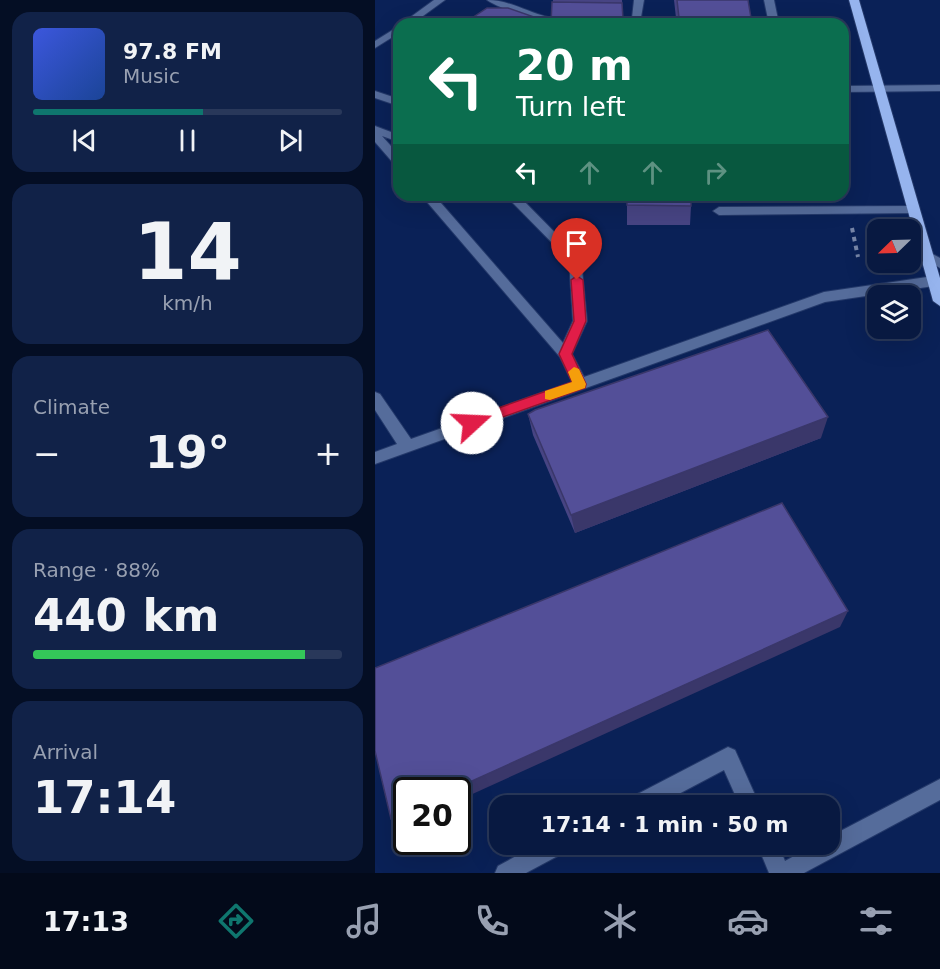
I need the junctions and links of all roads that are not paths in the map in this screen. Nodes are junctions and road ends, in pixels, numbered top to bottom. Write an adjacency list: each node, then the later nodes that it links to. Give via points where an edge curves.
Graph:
1 (440, 0): 6 (street)
2 (639, 0): 8 (street)
3 (769, 0): 9 (street)
4 (854, 0): 12 (main road)
5 (497, 3): 7 (street)
6 (414, 18)
7 (542, 18)
8 (637, 18)
9 (773, 18)
10 (393, 33): 11 (street)
11 (375, 45)
12 (879, 88): 13 (street); 14 (street); 23 (main road)
13 (940, 88)
14 (849, 89)
15 (375, 94): 16 (street)
16 (393, 101)
17 (375, 129): 19 (street)
18 (375, 135): 20 (street)
19 (393, 136)
20 (393, 155)
21 (432, 201): 29 (street)
22 (517, 201): 29 (street, via 575,259 580,321)
23 (914, 210): 24 (street); 25 (main road)
24 (719, 211)
25 (927, 255): 26 (street); 27 (main road)
26 (940, 264)
27 (934, 281): 28 (main road); 30 (street, via 824,297)
28 (940, 301)
29 (565, 354): 30 (street)
30 (580, 384): 32 (street)
31 (375, 398): 32 (street)
32 (407, 446): 33 (street)
33 (375, 458)
34 (940, 789): 40 (street)
35 (656, 795): 36 (street, via 728,757)
36 (745, 795)
37 (539, 855): 39 (street)
38 (772, 855): 40 (street)
39 (505, 873)
40 (781, 873)

